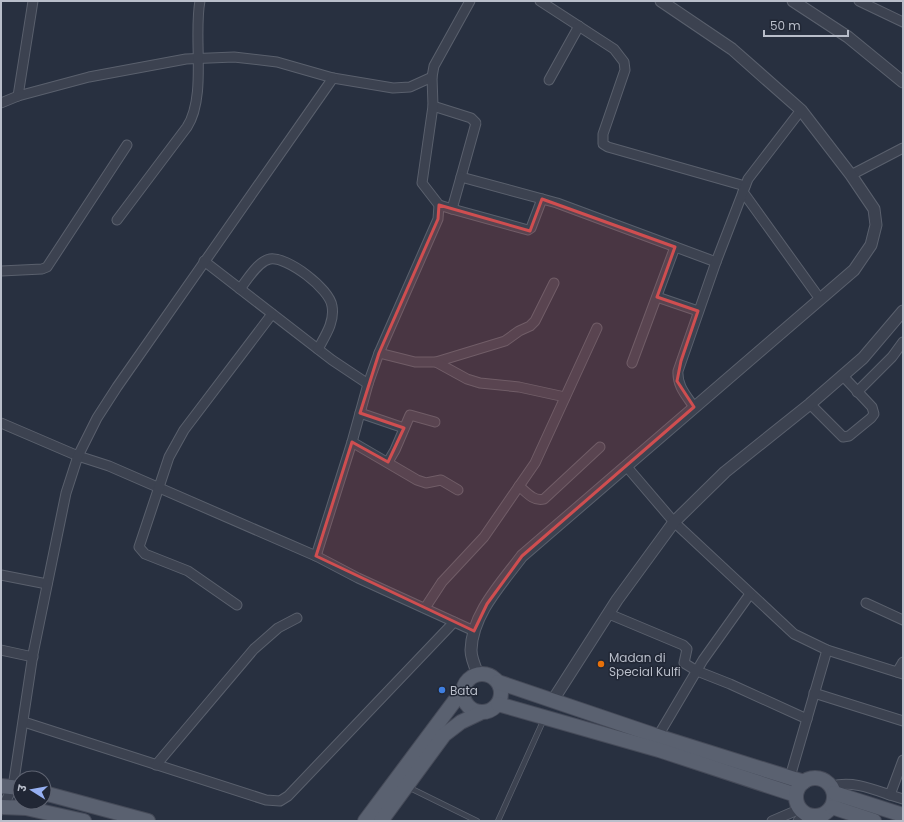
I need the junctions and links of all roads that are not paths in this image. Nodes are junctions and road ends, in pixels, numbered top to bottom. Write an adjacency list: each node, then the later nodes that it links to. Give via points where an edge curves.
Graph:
1 (33, 1): 15 (street)
2 (200, 1): 10 (street)
3 (470, 1): 11 (street, via 439,55)
4 (540, 1): 9 (street)
5 (661, 1): 18 (street, via 732,49)
6 (793, 1): 14 (street, via 848,37)
7 (859, 1): 8 (street)
8 (903, 22)
9 (580, 26): 13 (street); 23 (street, via 614,49 624,62 625,70 603,134 603,144)
10 (199, 59): 12 (street, via 234,57 277,62); 15 (street, via 186,59 89,78); 27 (street, via 192,120)
11 (432, 77): 12 (street, via 404,88); 17 (street)
12 (333, 78): 29 (street)
13 (550, 80)
14 (903, 82)
15 (18, 96): 16 (street)
16 (1, 103)
17 (433, 106): 22 (street, via 470,118 476,123); 25 (street, via 422,183)
18 (801, 110): 21 (street); 23 (street, via 755,168)
19 (127, 145): 31 (street, via 47,267)
20 (903, 148): 21 (street)
21 (852, 174): 35 (street, via 874,209 876,225 872,245 854,270)
22 (461, 177): 24 (street); 26 (street)
23 (744, 189): 30 (street); 35 (street)
24 (542, 199): 26 (street, via 528,230); 28 (street)
25 (439, 205): 26 (street); 42 (street, via 438,219)
26 (452, 209)
27 (117, 220)
28 (675, 247): 30 (street); 34 (street)
29 (204, 261): 33 (street); 57 (street, via 117,387 97,418)
30 (716, 262): 36 (street)
31 (1, 271)
32 (554, 283): 43 (street, via 530,326 505,341)
33 (240, 289): 38 (street); 41 (street, via 261,264 269,259 286,263 325,290 331,299 332,316 330,327)
34 (657, 297): 36 (street); 44 (street)
35 (820, 299): 50 (street)
36 (698, 311): 50 (street, via 680,361 677,381)
37 (903, 311): 45 (street, via 863,358)
38 (272, 314): 41 (street); 61 (street, via 184,430 169,457)
39 (597, 328): 48 (street)
40 (903, 342): 47 (street, via 892,357)
41 (318, 349): 46 (street)
42 (379, 354): 43 (street, via 415,362); 46 (street)
43 (436, 362): 48 (street, via 480,383 520,387)
44 (632, 363)
45 (842, 376): 47 (street); 49 (street)
46 (368, 384): 51 (street)
47 (857, 392): 49 (street, via 872,407 874,414 846,438 840,436)
48 (565, 397): 60 (street, via 535,463)
49 (810, 404): 63 (street, via 725,472)
50 (694, 407): 59 (street)
51 (360, 413): 54 (street); 55 (street)
52 (435, 422): 54 (street, via 410,415)
53 (1, 423): 57 (street)
54 (404, 428): 58 (street)
55 (352, 442): 58 (street); 64 (street)
56 (600, 447): 60 (street, via 544,498 537,500)
57 (78, 456): 61 (street); 66 (street, via 64,501)
58 (388, 462): 62 (street, via 417,480 426,483 441,480)
59 (627, 467): 63 (street); 75 (street, via 522,556 487,604)
60 (519, 486): 70 (street, via 484,537 442,582)
61 (158, 487): 64 (street); 69 (street, via 140,540 141,551 188,572)
62 (458, 490)
63 (674, 522): 67 (street); 71 (street)
64 (316, 556): 70 (street)
65 (1, 575): 66 (street)
66 (47, 584): 78 (street)
67 (750, 594): 77 (street, via 794,634); 80 (street)
68 (866, 603): 73 (street)
69 (237, 605)
70 (425, 608): 74 (street)
71 (609, 614): 80 (street, via 683,645 687,649 684,663); 86 (street)
72 (297, 618): 95 (street, via 278,628 254,649)
73 (903, 620)
74 (454, 622): 75 (street); 95 (street, via 288,796 280,801 266,800)
75 (474, 631): 82 (street, via 471,651)
76 (1, 650): 78 (street)
77 (827, 650): 81 (street); 85 (street)
78 (33, 657): 92 (street)
79 (903, 662): 81 (street)
80 (697, 671): 90 (street); 93 (street)
81 (900, 673)
82 (478, 674): 83 (main road, via 492,677); 84 (main road, via 465,683)
83 (498, 682): 86 (main road); 87 (main road, via 501,689)
84 (462, 691): 88 (main road, via 471,710); 112 (main road)
85 (814, 693): 90 (street); 91 (street)
86 (553, 700): 93 (main road)
87 (498, 704): 88 (main road, via 492,710); 89 (main road)
88 (480, 712): 97 (main road, via 444,734)
89 (544, 718): 101 (main road, via 659,750); 115 (lane)
90 (807, 719): 96 (street)
91 (903, 721)
92 (24, 722): 95 (street); 98 (street)
93 (658, 736): 96 (main road)
94 (903, 760): 102 (street)
95 (156, 765)
96 (797, 780): 99 (main road, via 819,778 826,781); 101 (main road, via 799,786)
97 (407, 786): 113 (main road); 114 (lane)
98 (11, 787): 104 (street)
99 (833, 790): 102 (street, via 845,783 858,784); 105 (main road); 107 (main road)
100 (52, 794): 111 (main road)
101 (796, 795): 106 (main road)
102 (890, 795): 103 (street)
103 (903, 799)
104 (1, 808): 110 (main road, via 26,808)
105 (832, 808): 108 (main road); 109 (main road)
106 (801, 815): 108 (main road); 116 (street)
107 (903, 815)
108 (819, 818)
109 (868, 820)
110 (84, 821)
111 (148, 821)
112 (365, 821)
113 (381, 821)
114 (477, 821)
115 (498, 821)
116 (772, 821)

